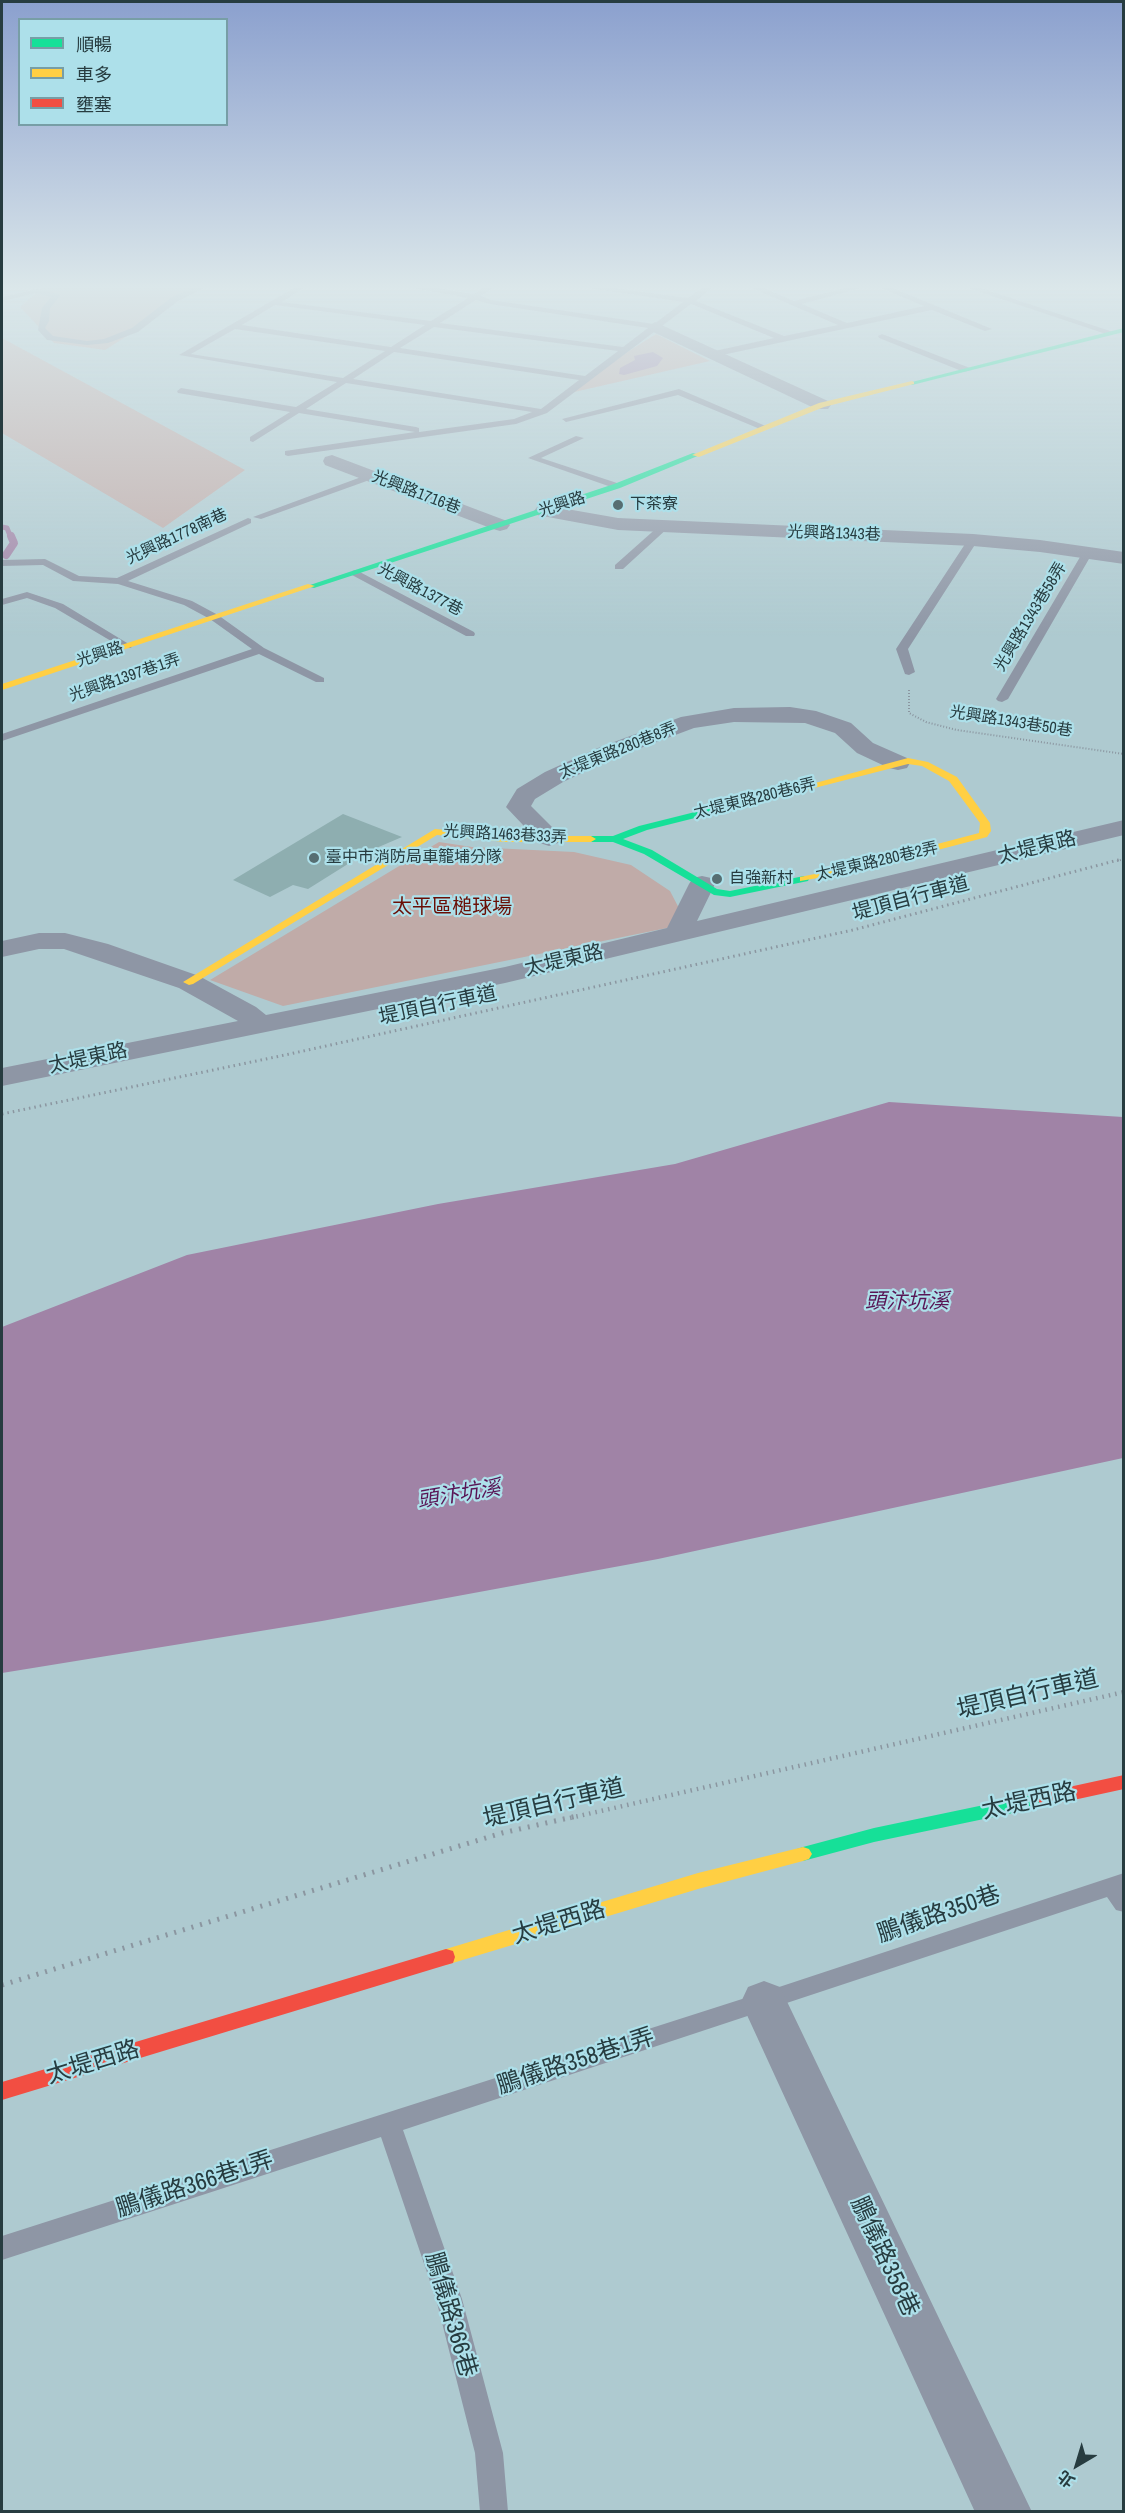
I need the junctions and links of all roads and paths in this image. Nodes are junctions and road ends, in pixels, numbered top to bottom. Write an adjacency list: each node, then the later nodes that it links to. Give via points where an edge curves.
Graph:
1 (252, 403): 10 (lane)
2 (309, 403): 10 (lane)
3 (492, 403): 11 (lane)
4 (554, 403): 11 (lane)
5 (632, 403): 12 (lane)
6 (706, 403): 13 (lane)
7 (818, 403): 9 (street)
8 (829, 403): 9 (street, 光興路)
9 (822, 405): 13 (street, 光興路)
10 (297, 411): 14 (lane); 16 (lane)
11 (544, 411): 14 (lane, via 516,421)
12 (566, 419)
13 (763, 427): 20 (street, 光興路)
14 (435, 433): 17 (lane)
15 (579, 438): 20 (lane, via 533,458)
16 (253, 439)
17 (288, 453)
18 (332, 461): 19 (street, 光興路1716巷)
19 (372, 476): 22 (street, 光興路1716巷); 30 (lane, 光興路1778南巷, via 253,519)
20 (617, 486): 21 (street, 光興路)
21 (544, 511): 22 (street, 光興路); 23 (street, 光興路1343巷, via 618,524)
22 (500, 525): 29 (street, 光興路)
23 (664, 527): 24 (street, 光興路1343巷); 28 (lane)
24 (973, 540): 25 (street, 光興路1343巷); 36 (lane, via 902,649)
25 (1088, 552): 26 (street, 光興路1343巷); 39 (lane, 光興路1343巷58弄)
26 (1124, 558)
27 (2, 563): 30 (lane, via 45,562 77,579)
28 (619, 567)
29 (356, 573): 32 (street, 光興路); 33 (lane, 光興路1377巷)
30 (119, 581): 32 (lane, via 188,603)
31 (2, 602): 34 (lane, via 27,595 59,606)
32 (214, 617): 34 (street, 光興路); 35 (lane)
33 (470, 634)
34 (127, 646): 38 (street, 光興路)
35 (260, 650): 37 (lane); 40 (lane, 光興路1397巷1弄)
36 (909, 672): 41 (path, 光興路1343巷50巷, via 909,713 926,722)
37 (320, 680)
38 (2, 687)
39 (1002, 699)
40 (2, 738)
41 (1124, 754)
42 (898, 763): 44 (street, 太堤東路280巷6弄, via 925,764 953,779 985,823); 45 (street, 太堤東路280巷8弄, via 865,748 843,728 808,716 734,715 689,722 572,769 526,794 518,807); 46 (street, 太堤東路280巷6弄, via 643,828)
43 (1124, 827): 49 (street, 太堤東路)
44 (983, 835): 48 (street, 太堤東路280巷2弄, via 854,869 730,894 714,892)
45 (549, 838): 46 (street, 光興路1463巷33弄); 51 (street, 光興路1463巷33弄, via 505,839 435,832)
46 (614, 839): 48 (street, 光興路1463巷33弄, via 648,852)
47 (1124, 859): 54 (path, 堤頂自行車道, via 853,930)
48 (702, 884): 49 (street)
49 (681, 927): 52 (street, 太堤東路, via 505,975)
50 (2, 949): 51 (street, via 39,941 65,941)
51 (189, 982): 52 (street)
52 (258, 1023): 53 (street, 太堤東路)
53 (2, 1077)
54 (2, 1114)
55 (1124, 1692): 58 (path, 堤頂自行車道, via 502,1833)
56 (1124, 1782): 60 (street, 太堤西路, via 874,1835 698,1881)
57 (1120, 1890): 59 (lane, 鵬儀路350巷)
58 (2, 1985)
59 (764, 2002): 61 (lane, 鵬儀路358巷1弄); 64 (street, 鵬儀路358巷)
60 (2, 2091)
61 (388, 2123): 62 (lane, 鵬儀路366巷1弄); 63 (lane, 鵬儀路366巷, via 452,2310 489,2453)
62 (2, 2248)
63 (494, 2511)
64 (1004, 2511)

